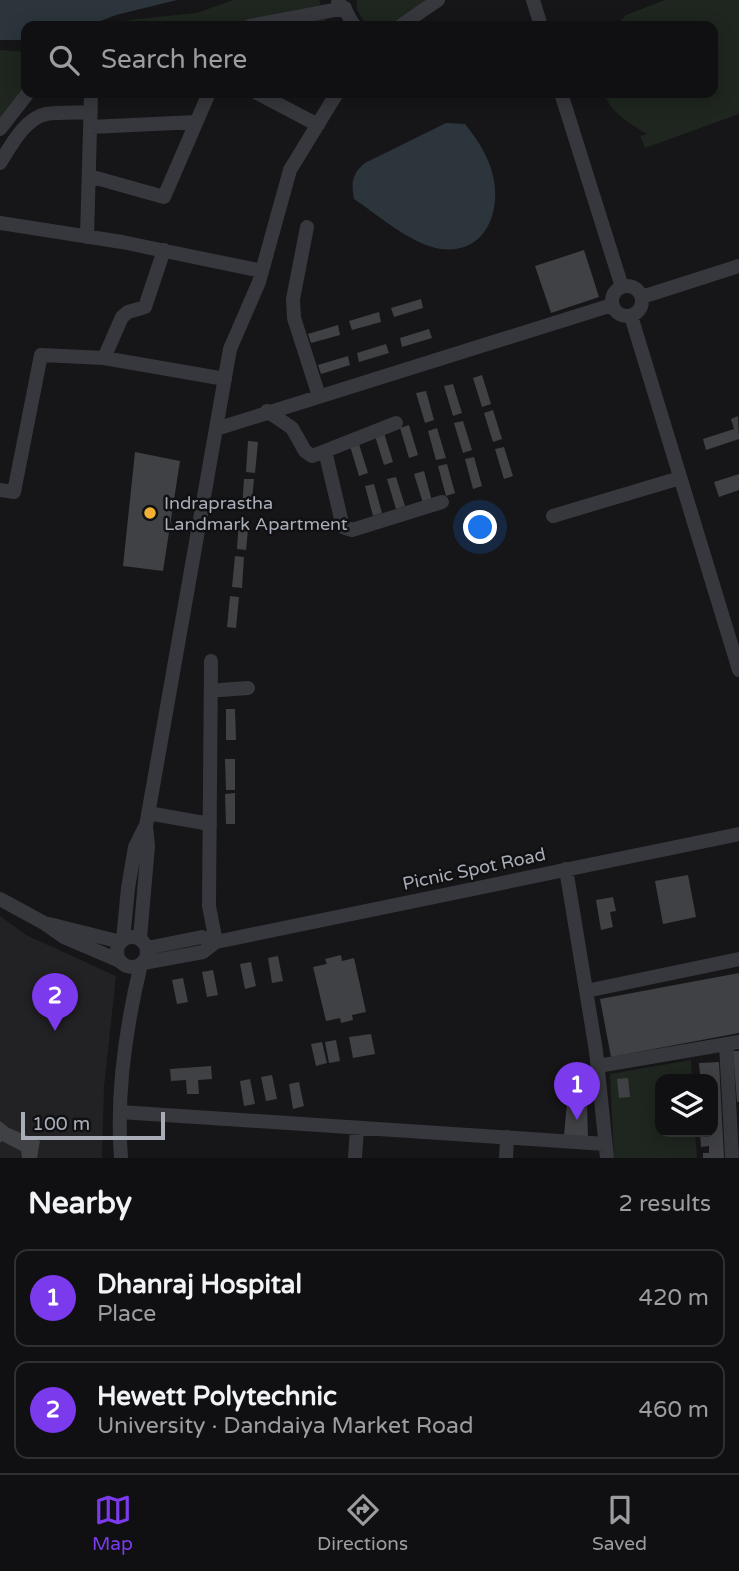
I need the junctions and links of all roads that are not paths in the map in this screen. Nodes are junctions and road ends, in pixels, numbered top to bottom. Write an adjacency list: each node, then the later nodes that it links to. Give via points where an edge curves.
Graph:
1 (438, 0): 5 (street)
2 (533, 0): 6 (street)
3 (347, 14): 4 (street)
4 (290, 21)
5 (407, 21)
6 (539, 21)
7 (24, 98): 16 (street)
8 (91, 98): 13 (street)
9 (207, 98): 14 (street)
10 (267, 98): 15 (street)
11 (334, 98): 15 (street)
12 (563, 98): 25 (street)
13 (91, 119): 14 (street); 17 (street, via 45,114 36,118); 18 (street)
14 (196, 122): 18 (street, via 164,197)
15 (318, 125): 24 (street, via 290,170)
16 (0, 129)
17 (0, 163)
18 (89, 176): 21 (street)
19 (0, 223): 21 (street)
20 (307, 227): 31 (street, via 293,299 294,318)
21 (87, 237): 22 (street)
22 (164, 250): 24 (street); 29 (street, via 145,307 122,317)
23 (739, 266): 26 (street)
24 (262, 271): 30 (street, via 230,349)
25 (622, 287): 26 (street, via 634,288); 27 (street, via 614,294)
26 (642, 297): 28 (street, via 640,309)
27 (612, 305): 28 (street, via 619,314); 31 (street)
28 (631, 316): 36 (street)
29 (104, 358): 30 (street); 37 (street, via 41,355 14,492)
30 (225, 379): 34 (street)
31 (319, 396): 32 (street)
32 (267, 411): 34 (street); 35 (street, via 292,428 305,451 313,456)
33 (396, 423): 35 (street)
34 (216, 429): 44 (street)
35 (325, 450): 38 (street, via 343,527 352,530)
36 (680, 478): 39 (street); 41 (street)
37 (0, 490)
38 (442, 502)
39 (553, 516)
40 (211, 661): 45 (street)
41 (739, 670)
42 (248, 688): 43 (street)
43 (220, 690)
44 (147, 820): 45 (street); 50 (street, via 135,847); 52 (street)
45 (210, 824): 51 (street, via 209,906)
46 (739, 834): 47 (street, Picnic Spot Road)
47 (566, 870): 51 (street, Picnic Spot Road); 56 (street)
48 (0, 899): 49 (street)
49 (44, 923): 50 (street); 54 (street)
50 (122, 941): 52 (street, via 129,937); 54 (street, via 117,953)
51 (216, 942): 52 (street, Picnic Spot Road, via 202,937); 55 (street, Picnic Spot Road, via 203,952)
52 (143, 943): 55 (street, via 147,956)
53 (739, 959): 56 (street)
54 (122, 963): 55 (street); 57 (street)
55 (142, 964): 57 (street)
56 (586, 990): 59 (street)
57 (130, 1011): 60 (street)
58 (733, 1043): 59 (street); 67 (street)
59 (598, 1066): 63 (street)
60 (120, 1112): 61 (street); 64 (street)
61 (357, 1128): 62 (street); 65 (street)
62 (507, 1137): 63 (street); 66 (street)
63 (606, 1151)
64 (121, 1158)
65 (355, 1158)
66 (506, 1158)
67 (732, 1158)

